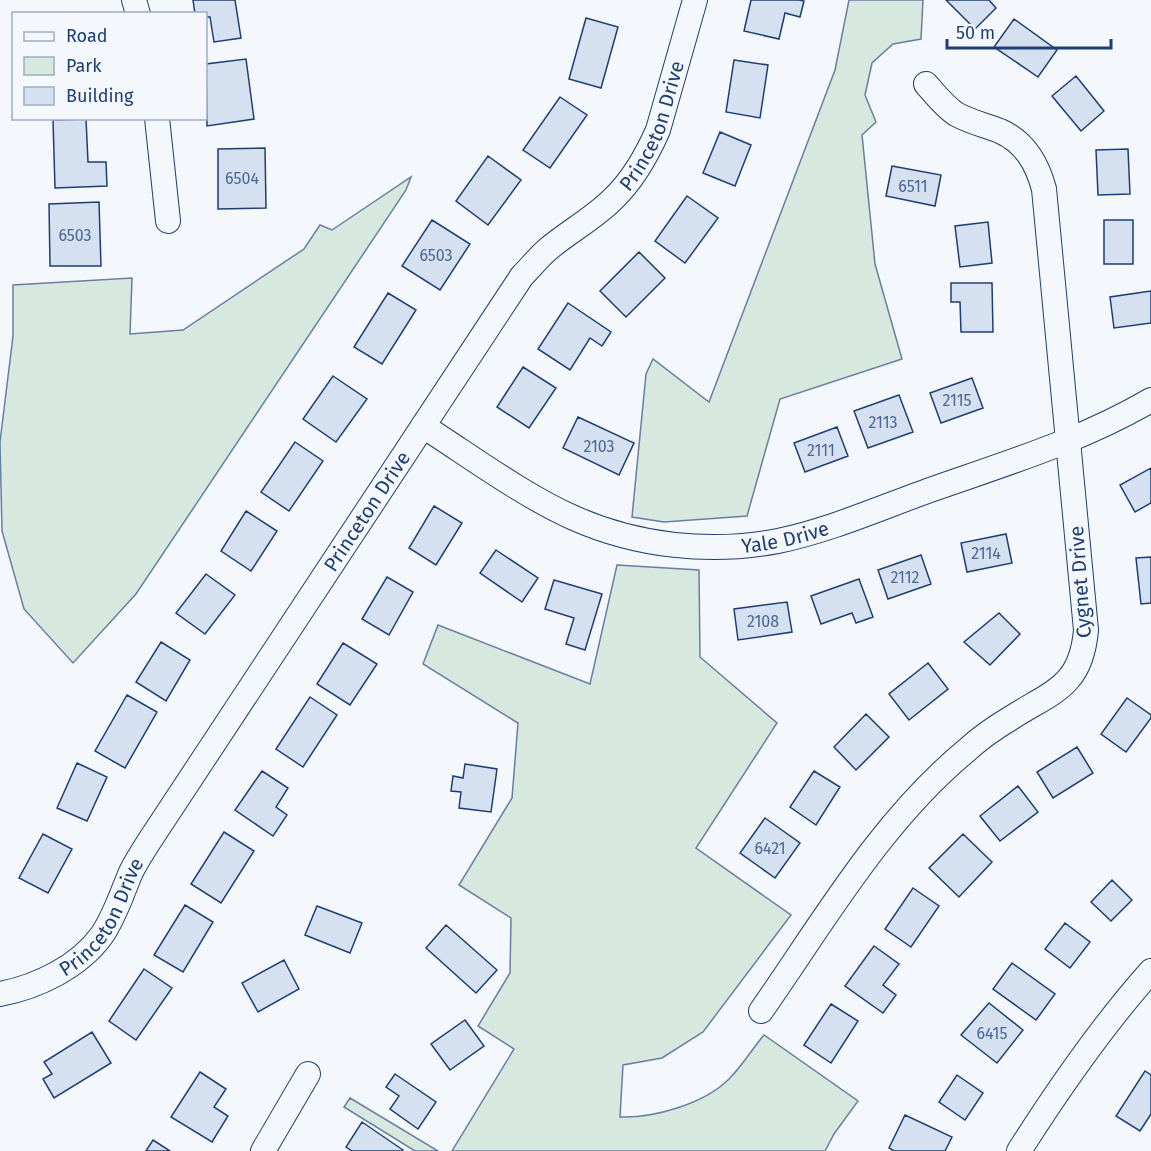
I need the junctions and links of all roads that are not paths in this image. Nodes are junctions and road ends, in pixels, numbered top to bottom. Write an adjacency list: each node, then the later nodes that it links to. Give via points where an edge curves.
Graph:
1 (695, 0): 6 (street, Princeton Drive, via 650,149 608,204 548,250 522,276)
2 (926, 84): 7 (street, Cygnet Drive, via 954,112 1018,142 1038,170 1044,189)
3 (157, 120): 4 (street)
4 (168, 221)
5 (1151, 400): 7 (street, Yale Drive)
6 (423, 426): 7 (street, Yale Drive, via 572,518 635,539 704,548 806,534); 9 (street, Princeton Drive, via 132,870 100,937 63,970 35,984)
7 (1068, 439): 10 (street, Cygnet Drive, via 1086,630 1078,667 1056,692 968,748 915,799 865,861)
8 (1151, 971): 13 (street, via 1068,1078)
9 (0, 994)
10 (761, 1011)
11 (308, 1074): 12 (street)
12 (263, 1151)
13 (1019, 1151)

